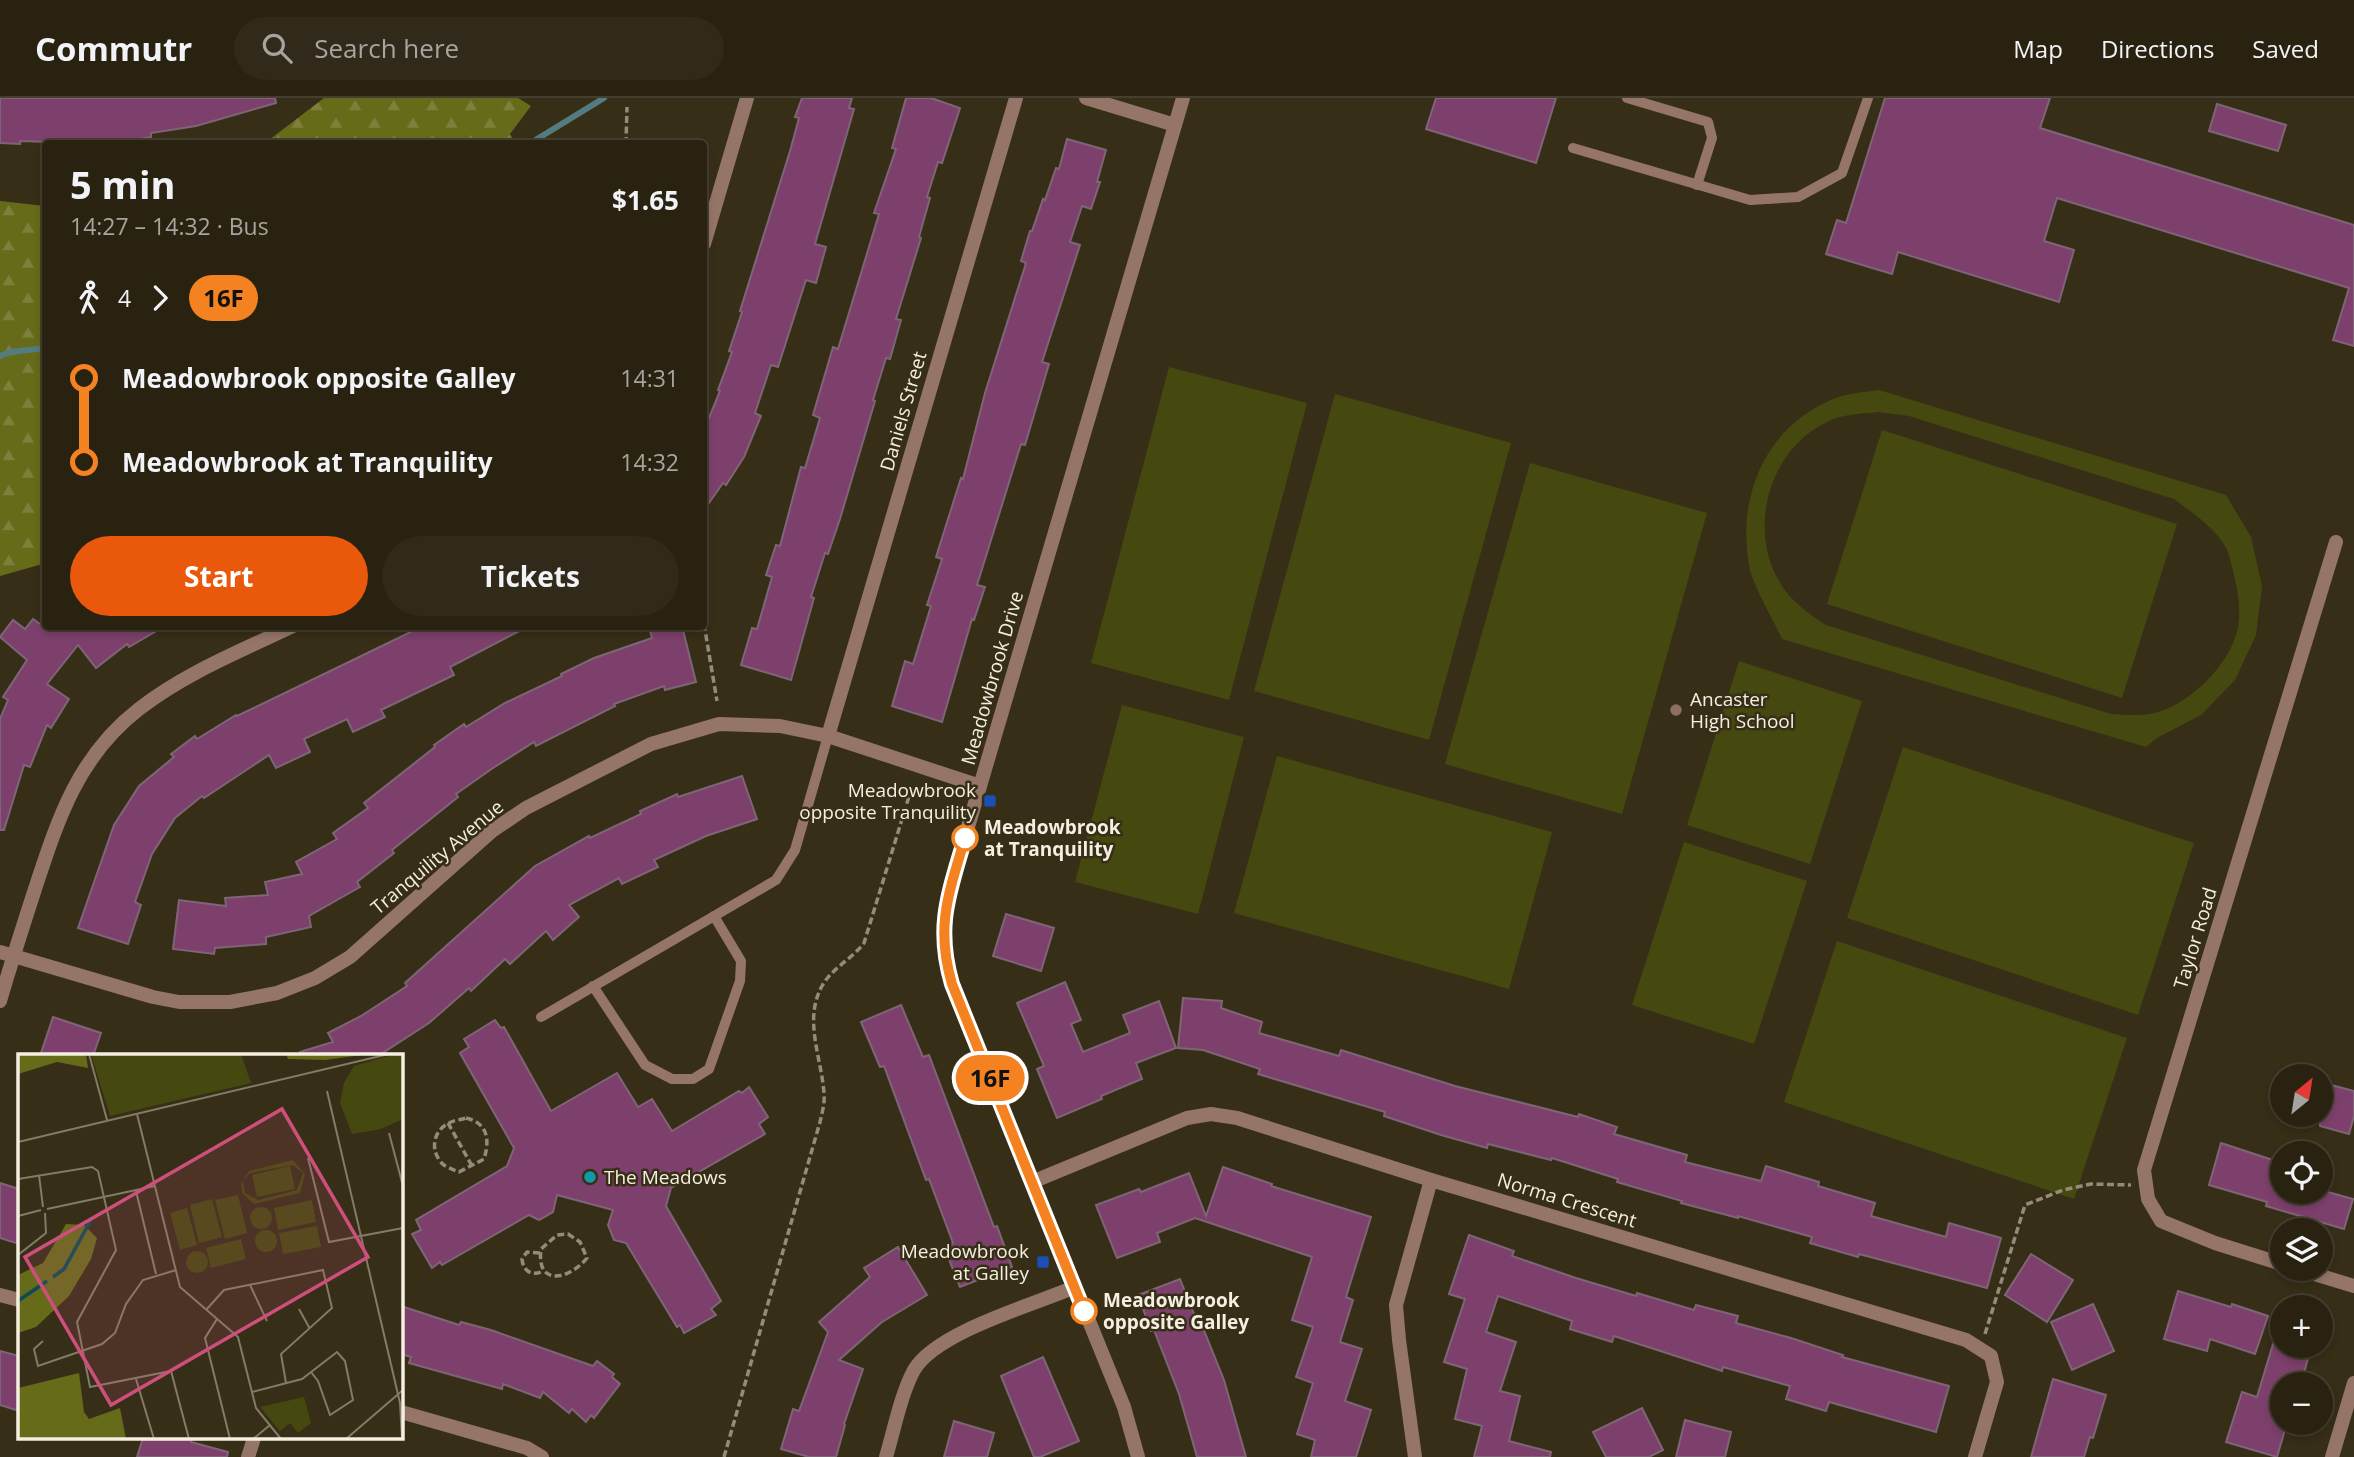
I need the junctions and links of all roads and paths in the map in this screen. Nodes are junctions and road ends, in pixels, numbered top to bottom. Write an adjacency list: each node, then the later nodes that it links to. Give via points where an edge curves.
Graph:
1 (747, 98): 12 (street)
2 (1016, 98): 17 (street, Daniels Street)
3 (1086, 98): 8 (street)
4 (1183, 98): 8 (street, Meadowbrook Drive)
5 (1627, 98): 11 (lane, via 1708,122 1712,138)
6 (1868, 98): 11 (lane, via 1842,173 1798,197 1750,200)
7 (628, 107): 9 (path)
8 (1175, 125): 18 (street, Meadowbrook Drive)
9 (626, 140)
10 (1573, 148): 11 (lane)
11 (1697, 185)
12 (707, 234)
13 (2336, 542): 29 (street, Taylor Road, via 2144,1170)
14 (285, 630): 21 (street, via 168,688 137,710 100,747 77,780 58,821)
15 (705, 630): 16 (path)
16 (717, 701)
17 (828, 736): 18 (street, Tranquility Avenue); 20 (lane, via 795,850 776,880); 21 (street, Tranquility Avenue, via 780,726 719,724 651,744 507,820 350,957 277,993 230,1002 179,1002)
18 (980, 786): 28 (street, Meadowbrook Drive, via 947,900 943,947 952,984)
19 (911, 790): 44 (path, via 864,943 822,985 815,1006 813,1028 824,1097 820,1122)
20 (714, 916): 22 (lane); 22 (lane, via 740,961 740,981 709,1069 693,1079 672,1079 645,1065)
21 (7, 954): 23 (street)
22 (593, 986): 24 (lane)
23 (0, 1001)
24 (541, 1017)
25 (448, 1123): 26 (path); 26 (path, via 435,1138 439,1160 459,1172); 26 (path, via 466,1118 484,1130 489,1143 484,1159)
26 (472, 1166)
27 (1431, 1180): 28 (street, Norma Crescent, via 1237,1118 1211,1114 1187,1118); 38 (street, Norma Crescent, via 1966,1340); 47 (street, via 1396,1305)
28 (1032, 1182): 35 (street, Meadowbrook Drive)
29 (2147, 1190): 31 (street, Taylor Road, via 2161,1221); 38 (path, via 2091,1184 2025,1205)
30 (540, 1253): 32 (path); 32 (path, via 527,1252 522,1265 531,1273); 32 (path, via 557,1235 568,1234 580,1242 587,1258 563,1277)
31 (2270, 1260)
32 (544, 1271)
33 (2333, 1280): 34 (street)
34 (2354, 1286)
35 (1074, 1287): 45 (street, via 932,1349 914,1371); 46 (street, Meadowbrook Drive, via 1124,1407)
36 (0, 1295): 37 (street)
37 (18, 1300)
38 (1979, 1348): 48 (street, via 1991,1356 1997,1382)
39 (2354, 1383): 49 (street)
40 (402, 1412): 43 (street, via 527,1448)
41 (253, 1440): 42 (street)
42 (248, 1457)
43 (542, 1457)
44 (724, 1457)
45 (886, 1457)
46 (1138, 1457)
47 (1415, 1457)
48 (1975, 1457)
49 (2332, 1457)

